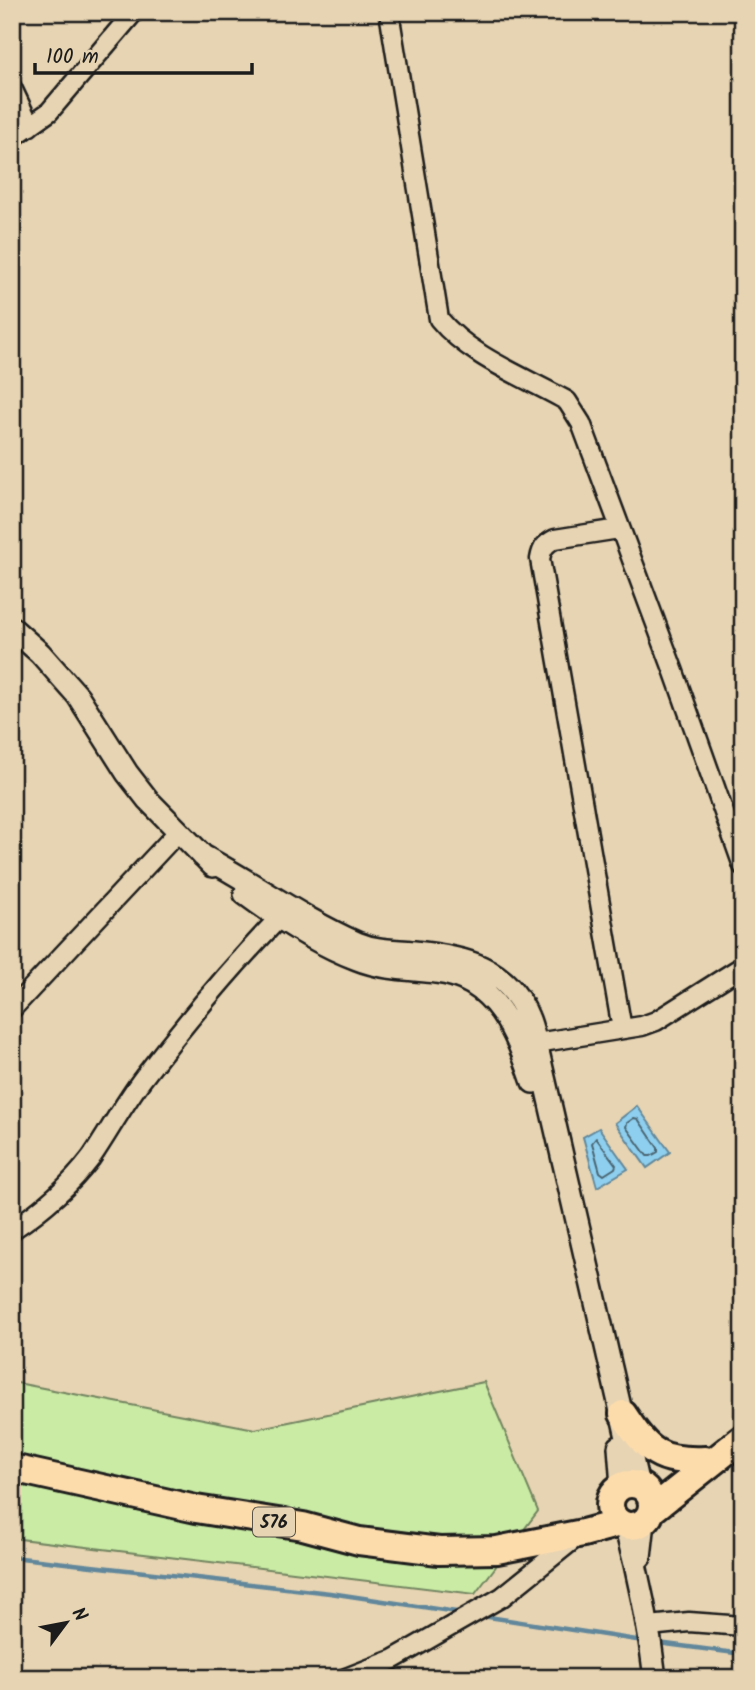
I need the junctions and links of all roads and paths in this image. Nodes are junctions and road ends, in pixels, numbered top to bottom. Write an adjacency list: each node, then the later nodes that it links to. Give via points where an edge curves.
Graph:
1 (134, 12): 4 (street, via 49,112)
2 (389, 12): 6 (street, via 439,319 506,370 567,401 581,423)
3 (12, 88): 4 (street)
4 (30, 126): 5 (street)
5 (12, 138)
6 (619, 529): 10 (street); 14 (street, via 555,539 547,543 540,559)
7 (12, 628): 8 (street, via 78,696 134,782)
8 (177, 833): 9 (street); 13 (street)
9 (203, 856): 11 (street, via 231,885); 15 (street, via 364,946 449,956 487,968 504,981 528,1017)
10 (743, 866)
11 (279, 918): 15 (street, via 357,960 459,977 482,991); 16 (street, via 242,956 142,1079 89,1160 61,1193)
12 (743, 966): 14 (street, via 656,1021)
13 (12, 1009)
14 (622, 1030): 15 (street)
15 (528, 1044): 17 (street, via 570,1191)
16 (12, 1230)
17 (612, 1371): 18 (street); 21 (street)
18 (623, 1414): 19 (main road, via 637,1435 657,1452 680,1461); 21 (street)
19 (724, 1450): 21 (main road)
20 (12, 1468): 23 (main road, 576, via 359,1541 439,1551 497,1550)
21 (632, 1505): 22 (main road); 23 (main road, via 585,1516); 24 (street)
22 (583, 1533): 23 (main road); 26 (street, via 502,1597 392,1660)
23 (539, 1542)
24 (649, 1626): 25 (street, via 689,1622); 27 (street)
25 (743, 1626)
26 (346, 1678)
27 (655, 1678)

